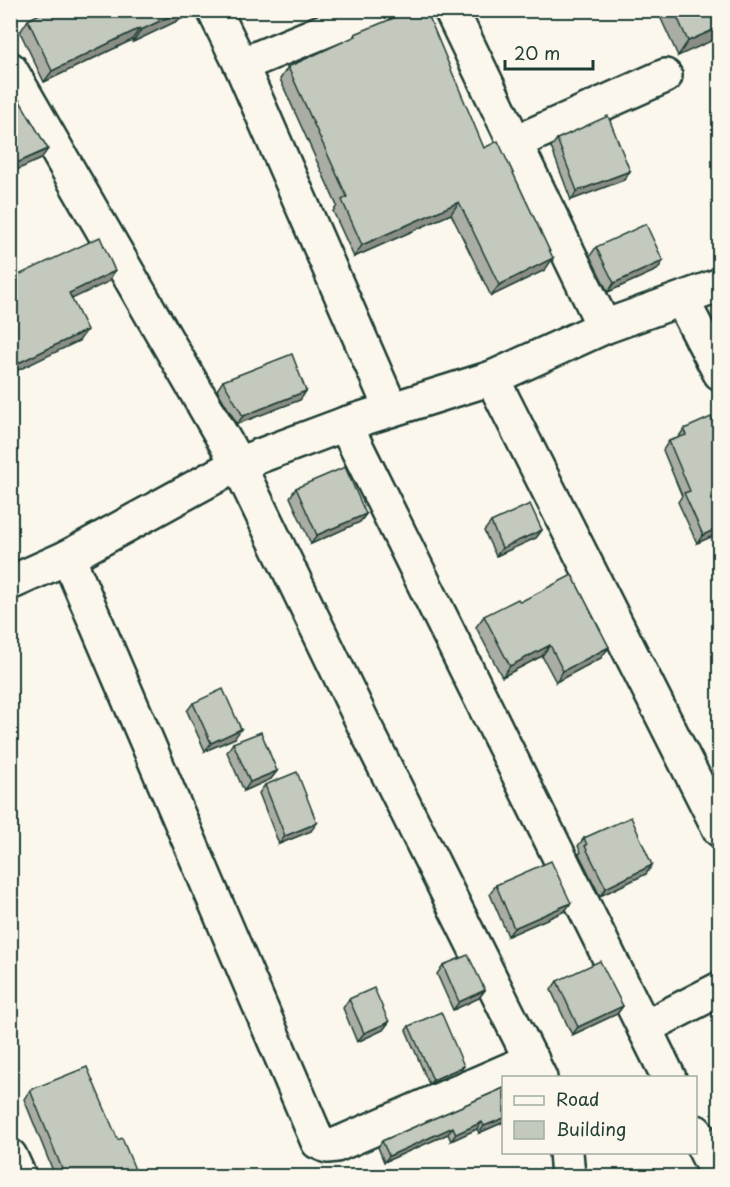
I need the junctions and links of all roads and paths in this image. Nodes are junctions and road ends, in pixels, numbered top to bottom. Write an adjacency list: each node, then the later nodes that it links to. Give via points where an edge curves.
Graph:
1 (214, 10): 4 (street)
2 (375, 10): 4 (street)
3 (451, 10): 7 (street)
4 (241, 65): 13 (street)
5 (10, 69): 15 (street)
6 (665, 76): 7 (street)
7 (514, 143): 10 (street)
8 (720, 285): 9 (street)
9 (682, 300): 10 (street); 11 (street)
10 (604, 327): 12 (street)
11 (720, 373)
12 (492, 378): 13 (street); 18 (street)
13 (391, 409): 14 (street)
14 (345, 424): 15 (street); 20 (street)
15 (238, 464): 16 (street); 21 (street)
16 (68, 557): 17 (street); 24 (street, via 318,1142 336,1145)
17 (10, 583)
18 (720, 830)
19 (720, 989): 20 (street)
20 (644, 1028): 23 (street)
21 (536, 1069): 22 (street)
22 (518, 1076)
23 (668, 1076)
24 (502, 1082)
25 (697, 1134): 30 (street)
26 (566, 1154): 29 (street)
27 (10, 1156): 28 (street)
28 (19, 1176)
29 (568, 1176)
30 (718, 1176)

